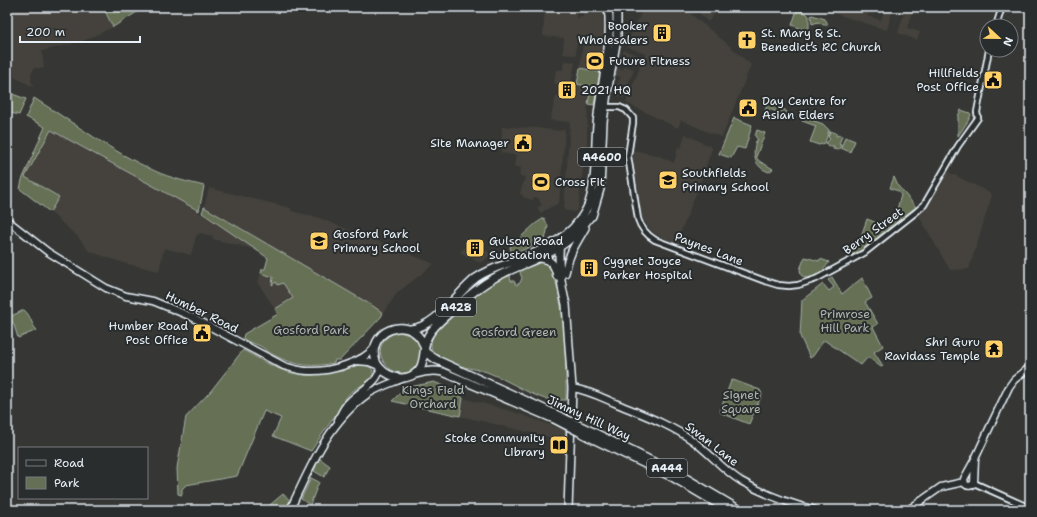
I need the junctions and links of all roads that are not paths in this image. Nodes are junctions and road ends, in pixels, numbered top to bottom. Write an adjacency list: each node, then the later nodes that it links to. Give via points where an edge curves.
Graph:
1 (608, 7): 7 (highway, A4600, via 610,37 600,97)
2 (617, 7): 6 (highway, A4600, via 617,38)
3 (1002, 7): 4 (street)
4 (999, 18)
5 (988, 58): 14 (street, Berry Street, via 978,118 958,146 924,205 864,253 827,274 798,284)
6 (605, 107): 7 (highway, via 601,111); 8 (highway, A4600, via 600,189); 14 (street, Paynes Lane, via 619,107 633,118 628,156 637,216 648,236)
7 (596, 144): 10 (highway, A4600, via 594,184 589,204 579,221)
8 (593, 213): 11 (highway, A428); 13 (highway, A4600, via 572,249)
9 (7, 220): 19 (main road, Humber Road, via 48,252 106,288 126,296 153,301 192,317 277,363 296,370 309,371 331,369)
10 (564, 236): 11 (highway, A4600); 16 (highway, A428, via 480,276 428,323 418,328)
11 (562, 246): 12 (highway, A428); 13 (highway, A4600); 15 (highway, A4600)
12 (538, 258): 15 (highway, A4600, via 547,259 554,265); 18 (highway, A428, via 500,274 478,288 439,323 428,338)
13 (565, 273): 15 (highway, A4600)
14 (774, 284)
15 (564, 301): 23 (highway, A4600)
16 (410, 328): 17 (highway, via 398,327 385,332); 18 (highway, via 423,341)
17 (375, 347): 19 (main road, Humber Road, via 367,356); 20 (highway, via 374,357)
18 (425, 351): 22 (highway, via 420,369); 24 (highway, Jimmy Hill Way / A444, via 437,360)
19 (355, 362): 20 (main road, Humber Road, via 369,362)
20 (379, 367): 22 (highway, via 392,376); 25 (main road, via 377,379 343,409)
21 (1030, 367): 27 (main road, via 1009,387 976,459)
22 (410, 376): 24 (highway, Jimmy Hill Way / A444, via 425,371 436,371); 25 (main road, via 369,393 354,404)
23 (572, 388): 31 (highway, A4600); 34 (main road, Swan Lane, via 603,398 674,429 741,480 772,496)
24 (554, 417): 26 (highway, Jimmy Hill Way / A444, bridge)
25 (333, 430): 30 (main road, via 314,457)
26 (590, 434): 32 (highway, Jimmy Hill Way / A444); 33 (highway, Jimmy Hill Way / A444, via 684,477)
27 (972, 479): 28 (main road, via 964,479); 28 (main road, via 970,486); 29 (street)
28 (964, 482): 35 (main road, via 941,487)
29 (1030, 508)
30 (290, 510)
31 (568, 510)
32 (728, 510)
33 (740, 510)
34 (815, 510)
35 (908, 510)

